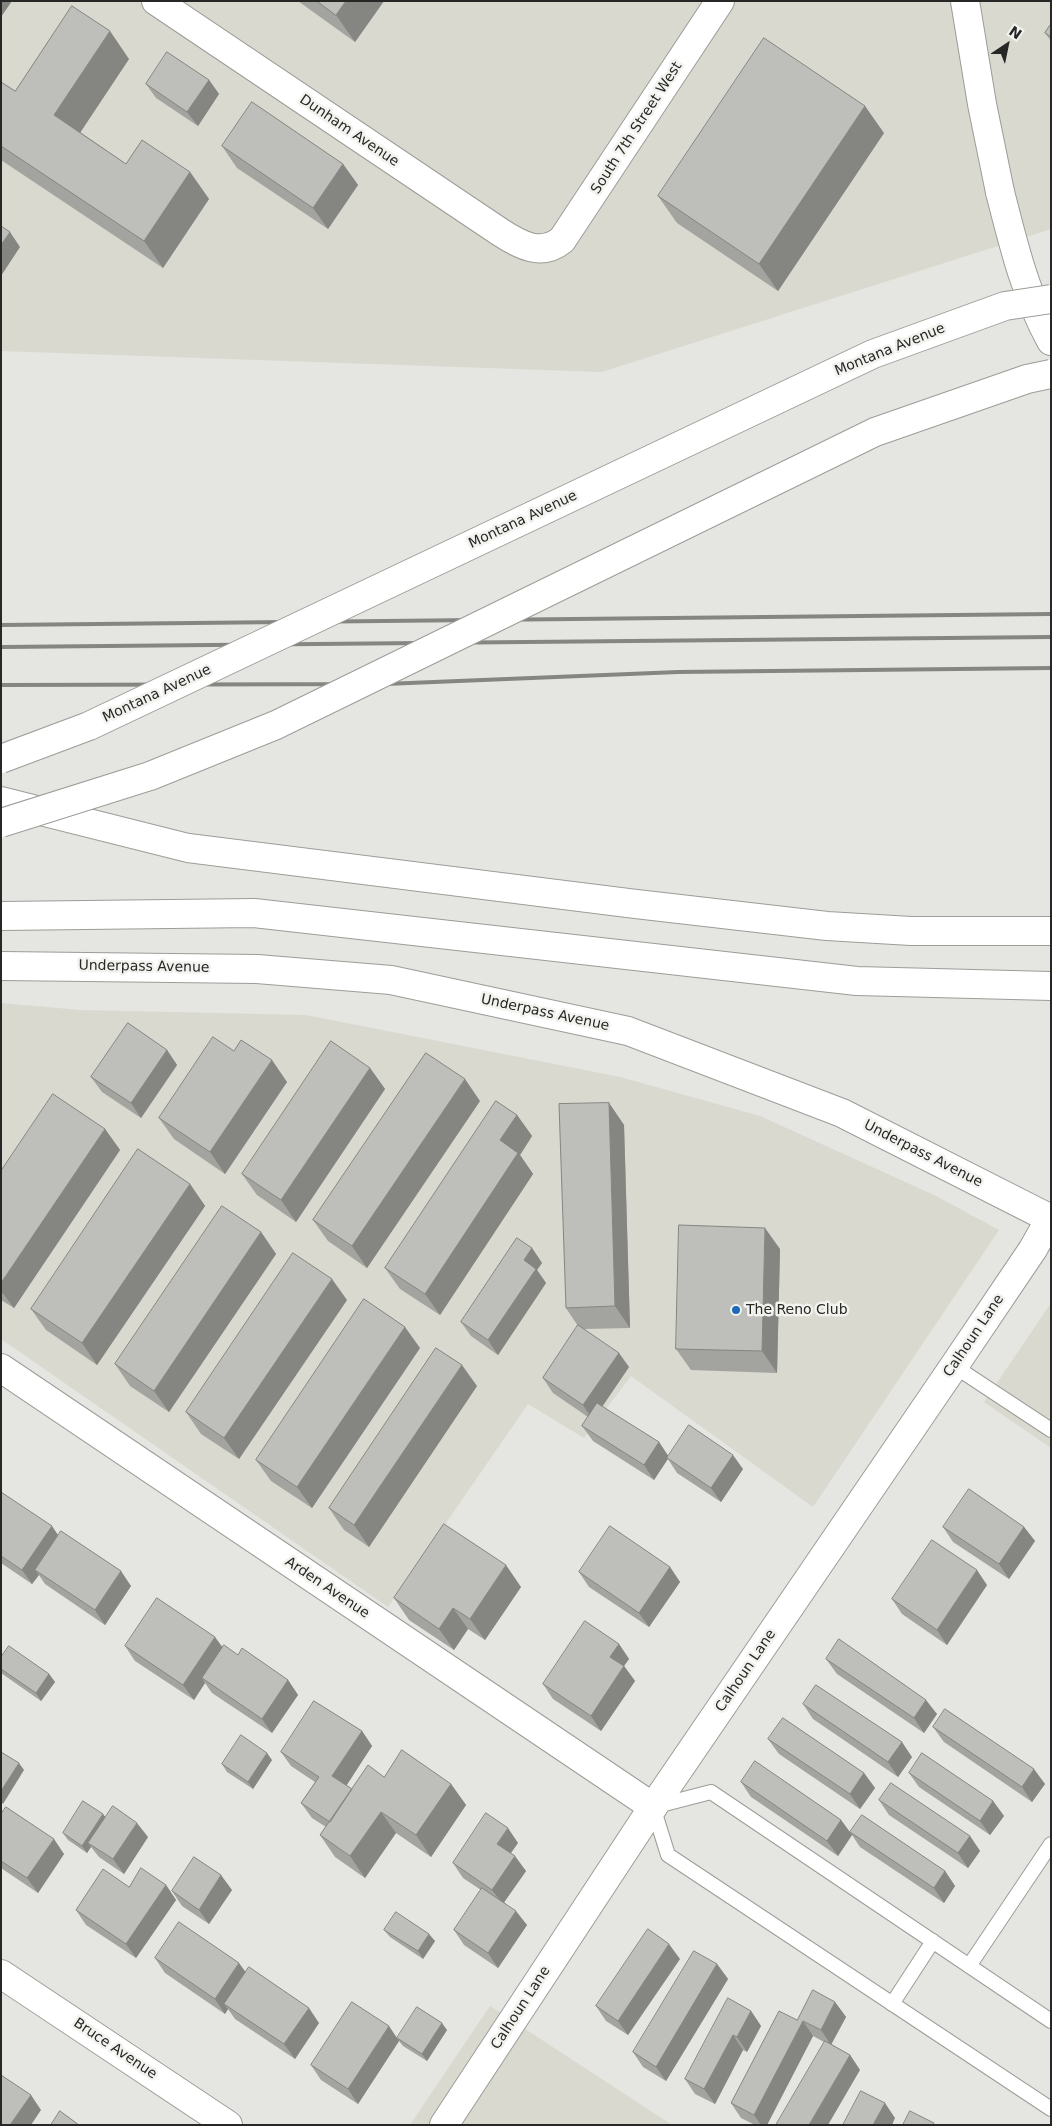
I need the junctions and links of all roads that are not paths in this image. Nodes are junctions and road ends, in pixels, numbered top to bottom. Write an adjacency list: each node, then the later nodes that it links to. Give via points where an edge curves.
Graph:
1 (156, 1): 4 (main road, Dunham Avenue, via 518,244)
2 (720, 1): 4 (main road, South 7th Street West, via 562,240)
3 (965, 1): 6 (main road, via 1000,192 1024,281)
4 (547, 248)
5 (1051, 299): 8 (main road, Montana Avenue, bridge, via 1005,306 873,354 89,726)
6 (1051, 341)
7 (1051, 374): 10 (main road, bridge, via 875,432 276,726 150,776)
8 (1, 759)
9 (1, 801): 12 (main road, via 188,848 763,920 883,929)
10 (1, 823)
11 (1, 916): 14 (main road, via 254,913 848,980)
12 (1051, 932)
13 (1, 966): 15 (main road, Underpass Avenue, via 257,969 391,980 628,1031 842,1113)
14 (1051, 986)
15 (1050, 1219): 16 (main road, Calhoun Lane)
16 (954, 1366): 18 (lane); 19 (main road, Calhoun Lane)
17 (1, 1368): 19 (main road, Arden Avenue)
18 (1051, 1430)
19 (652, 1808): 21 (lane, via 711,1792); 24 (lane, via 668,1855); 28 (main road, Calhoun Lane)
20 (1051, 1844): 22 (lane)
21 (933, 1941): 22 (lane); 24 (lane)
22 (969, 1966): 25 (lane)
23 (1, 1974): 27 (main road, Bruce Avenue)
24 (892, 2004): 26 (lane)
25 (1051, 2021)
26 (1051, 2109)
27 (228, 2125)
28 (444, 2125)

